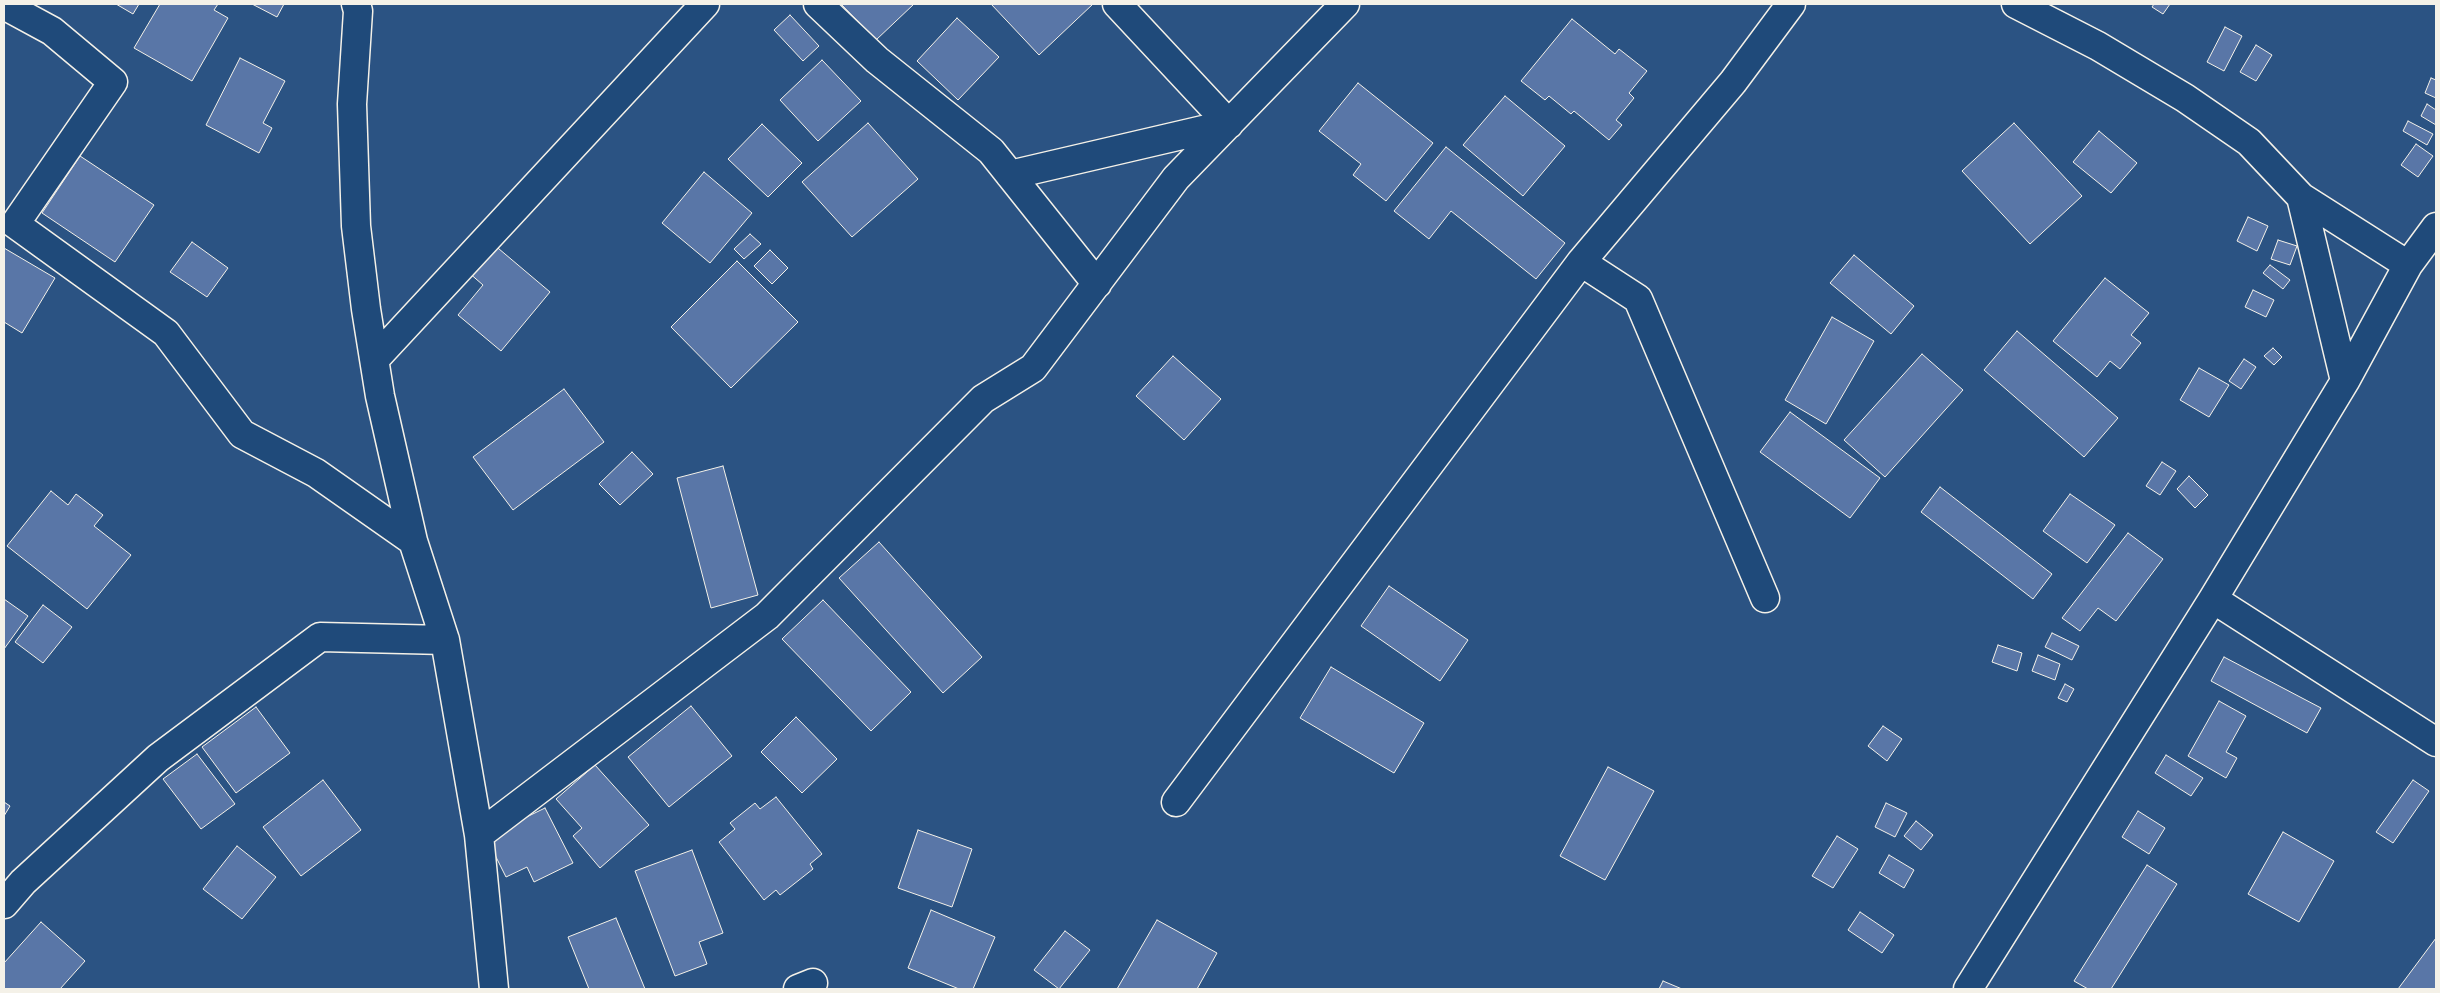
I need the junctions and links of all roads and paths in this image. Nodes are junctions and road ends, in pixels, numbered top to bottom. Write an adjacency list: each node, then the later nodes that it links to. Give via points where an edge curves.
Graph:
1 (356, 4): 17 (street, via 352,104 356,226)
2 (705, 4): 17 (street)
3 (818, 4): 11 (street, via 876,60 991,151)
4 (1117, 4): 10 (street)
5 (1345, 4): 10 (street)
6 (1791, 4): 9 (street)
7 (2016, 4): 12 (street, via 2098,46 2185,98 2249,142)
8 (4, 5): 19 (street, via 52,31 113,82 15,224 166,333 242,434 316,473)
9 (1770, 15): 14 (street, via 1733,82)
10 (1229, 124): 11 (street); 16 (street, via 1176,178)
11 (1010, 175): 16 (street)
12 (2301, 197): 15 (street); 18 (street)
13 (2436, 226): 15 (street)
14 (1582, 262): 20 (street, via 1638,299); 24 (street)
15 (2408, 264): 18 (street)
16 (1097, 284): 25 (street, via 1033,368 983,399 767,616)
17 (375, 359): 19 (street, via 380,396)
18 (2345, 381): 21 (street)
19 (413, 541): 22 (street)
20 (1765, 598)
21 (2213, 599): 23 (street); 28 (street)
22 (445, 640): 25 (street); 26 (street, via 320,637 158,758 22,882)
23 (2436, 742)
24 (1176, 802)
25 (479, 835): 27 (street)
26 (4, 904)
27 (494, 989)
28 (1968, 989)

